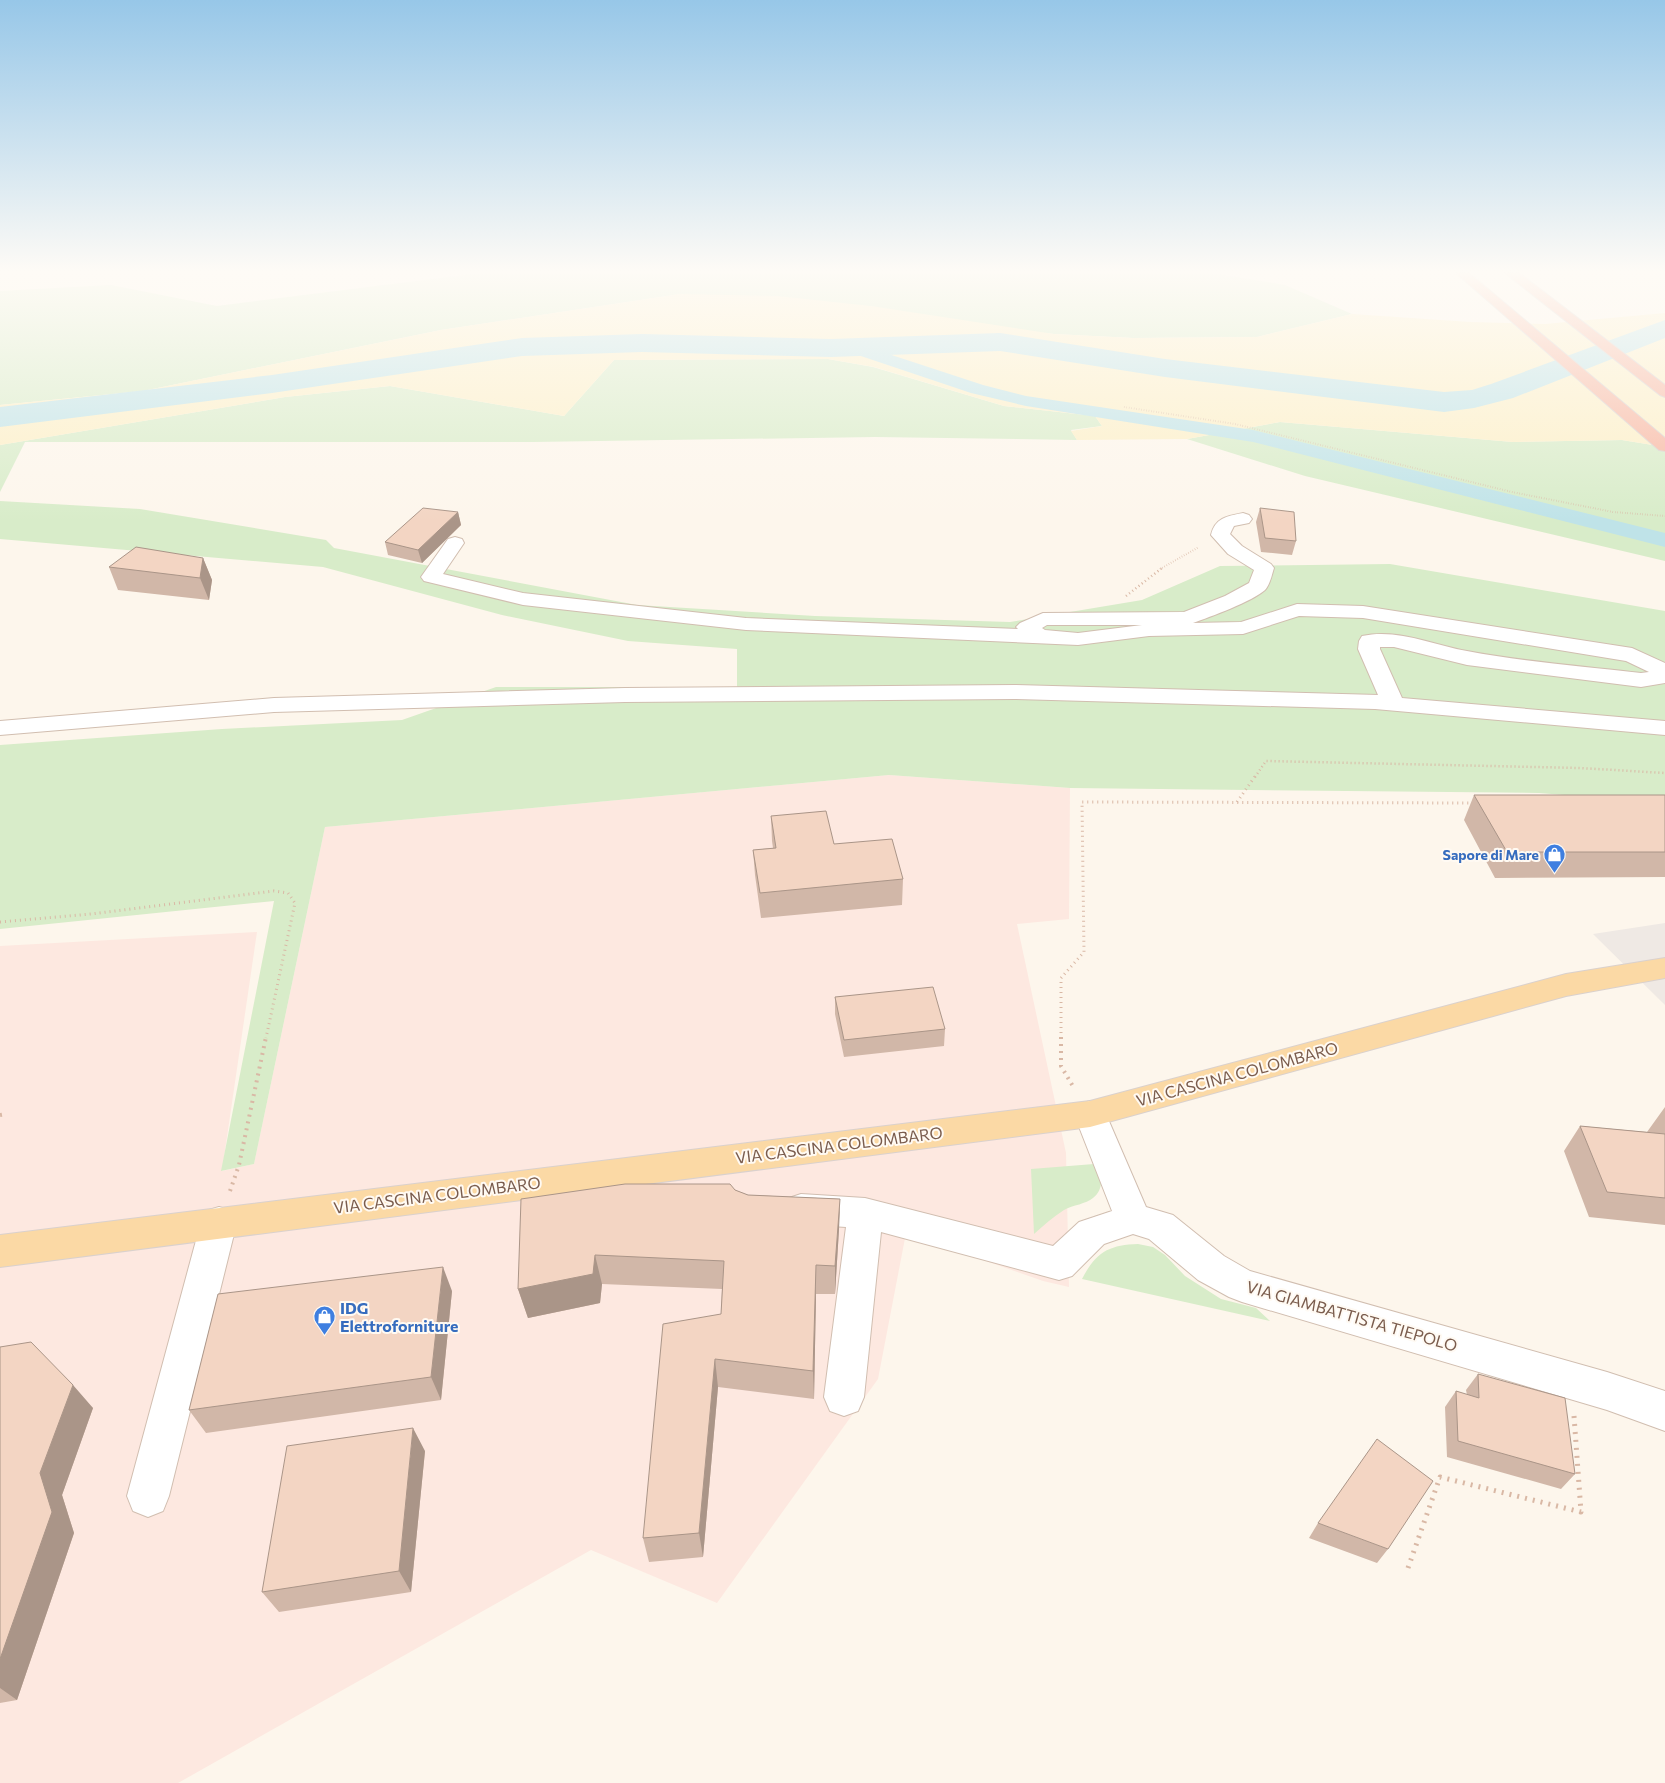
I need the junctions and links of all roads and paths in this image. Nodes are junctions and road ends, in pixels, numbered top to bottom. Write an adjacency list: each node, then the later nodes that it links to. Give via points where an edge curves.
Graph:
1 (1561, 356): 5 (highway)
2 (1619, 356): 3 (highway)
3 (1665, 392)
4 (1124, 407): 8 (path, via 1235,424 1512,492 1612,512)
5 (1621, 407): 6 (highway); 7 (highway)
6 (1665, 434)
7 (1665, 446)
8 (1665, 516)
9 (1243, 519): 10 (street, via 1228,521 1222,526)
10 (1220, 535): 12 (path, via 1158,568 1126,596); 12 (street, via 1235,550 1264,568 1258,586 1188,618)
11 (455, 543): 13 (street, via 431,576 523,599 746,624)
12 (1083, 618): 13 (street, via 1043,619 1027,627)
13 (1039, 636): 14 (street, via 1078,639 1149,630 1244,628 1297,610 1364,612 1632,655)
14 (1665, 671)
15 (1665, 676): 16 (street, via 1641,680 1466,658 1394,642 1370,641 1369,649)
16 (1392, 698): 17 (street, via 1375,702 1014,692 625,695 274,705); 18 (street)
17 (0, 728)
18 (1665, 728)
19 (1665, 774): 20 (path, via 1580,768 1266,761)
20 (1237, 803): 21 (path); 25 (path, via 1082,802 1084,952 1061,978 1060,1066)
21 (1476, 803)
22 (0, 922): 30 (path, via 274,891 288,893 295,903 240,1165)
23 (1665, 968): 25 (main road, VIA CASCINA COLOMBARO, via 1566,985)
24 (6, 1114): 26 (path)
25 (1090, 1114): 29 (street); 30 (main road, VIA CASCINA COLOMBARO)
26 (0, 1115)
27 (769, 1208): 28 (street)
28 (865, 1212): 29 (street, via 1058,1264 1092,1233); 33 (street)
29 (1133, 1219): 32 (street, VIA GIAMBATTISTA TIEPOLO, via 1160,1226 1211,1268 1242,1285)
30 (219, 1222): 31 (main road, VIA CASCINA COLOMBARO); 35 (street)
31 (0, 1251)
32 (1572, 1381): 34 (street, VIA GIAMBATTISTA TIEPOLO); 36 (path, via 1581,1512 1440,1477)
33 (844, 1397)
34 (1665, 1411)
35 (148, 1496)
36 (1408, 1568)

